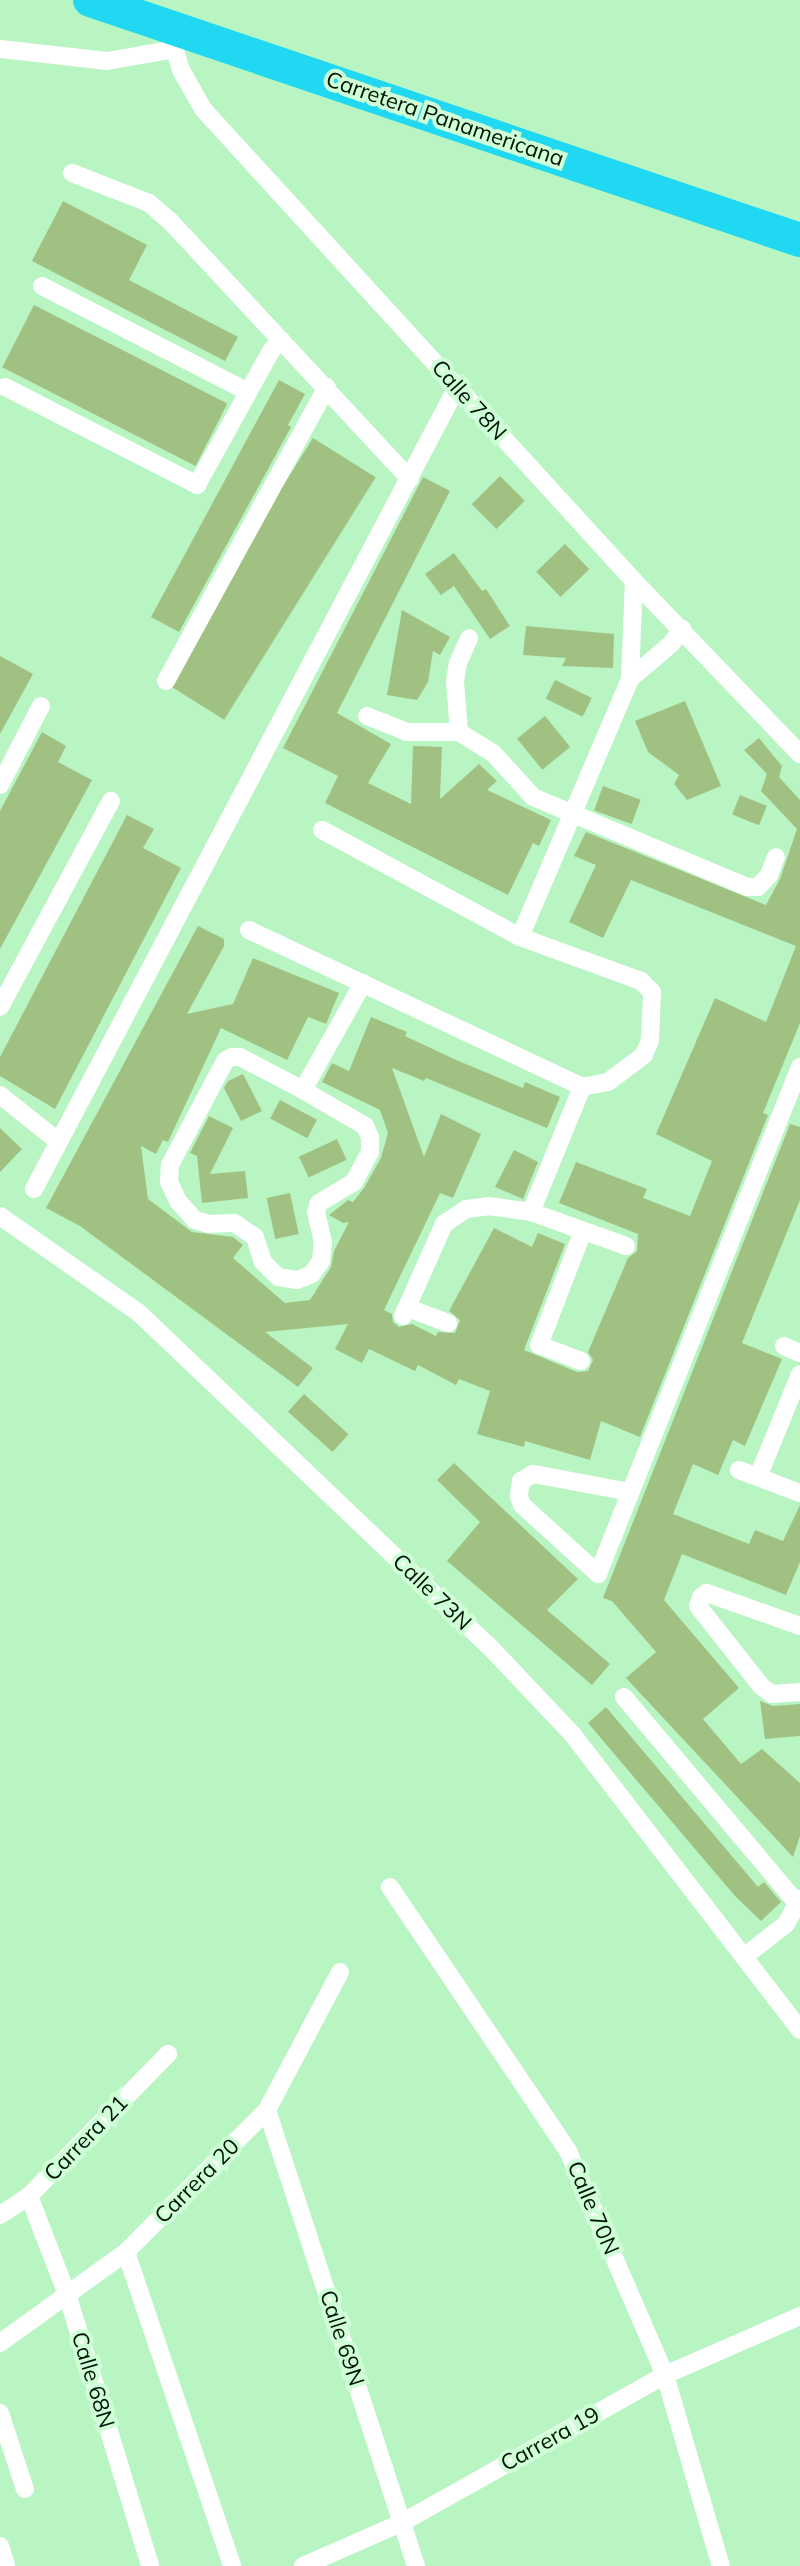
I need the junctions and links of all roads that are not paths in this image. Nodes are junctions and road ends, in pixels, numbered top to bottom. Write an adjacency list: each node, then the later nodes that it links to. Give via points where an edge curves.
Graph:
1 (90, 0): 2 (highway, Carretera Panamericana)
2 (171, 37): 3 (street, via 107,61); 5 (highway, Carretera Panamericana); 10 (street, Calle 78N, via 181,70 203,109)
3 (0, 49)
4 (72, 173): 7 (street, via 149,203)
5 (800, 240)
6 (42, 286): 11 (street)
7 (281, 340): 9 (street); 11 (street)
8 (5, 387): 11 (street, via 197,485)
9 (327, 387): 12 (street); 17 (street)
10 (457, 387): 12 (street); 13 (street, Calle 78N)
11 (248, 392)
12 (410, 479): 35 (street)
13 (634, 581): 14 (street, Calle 78N); 16 (street)
14 (682, 629): 16 (street); 21 (street, Calle 78N)
15 (469, 638): 20 (street, via 455,681)
16 (630, 679): 24 (street)
17 (166, 681)
18 (41, 706): 22 (street)
19 (367, 716): 20 (street, via 407,732)
20 (459, 732): 24 (street, via 493,753 533,797)
21 (800, 754)
22 (0, 785)
23 (111, 801): 30 (street)
24 (574, 815): 26 (street, via 747,887 758,887); 28 (street)
25 (322, 830): 28 (street)
26 (776, 857)
27 (249, 930): 29 (street)
28 (520, 937): 32 (street, via 641,981 652,992 650,1040 644,1055 608,1082)
29 (363, 983): 32 (street); 33 (street)
30 (0, 1007)
31 (800, 1067): 46 (street)
32 (582, 1087): 37 (street)
33 (303, 1090): 33 (street, via 365,1126 370,1152 354,1182 319,1203 321,1261 312,1274 297,1280 278,1277 263,1262 255,1237 234,1223 195,1220 169,1182 170,1165 225,1061 240,1057)
34 (0, 1095): 35 (street)
35 (59, 1142): 36 (street)
36 (34, 1189)
37 (531, 1212): 39 (street); 41 (street, via 489,1206 466,1209 444,1224 405,1312)
38 (0, 1216): 53 (street, Calle 73N, via 139,1313 488,1645 573,1735)
39 (583, 1231): 40 (street); 42 (street, via 539,1345)
40 (626, 1246)
41 (448, 1323)
42 (581, 1361)
43 (800, 1374): 45 (street)
44 (739, 1470): 45 (street)
45 (758, 1477): 47 (street)
46 (630, 1492): 46 (street, via 598,1574 522,1505 519,1496 521,1481 533,1474)
47 (800, 1493)
48 (799, 1623): 49 (street, via 707,1593 698,1606 762,1687 772,1694)
49 (800, 1692)
50 (624, 1697): 52 (street)
51 (390, 1887): 64 (street, Calle 70N, via 568,2151)
52 (799, 1902): 53 (street, via 772,1938)
53 (745, 1956): 55 (street, Calle 73N)
54 (340, 1972): 57 (street, Carrera 20)
55 (800, 2030)
56 (168, 2054): 58 (street, Carrera 21)
57 (267, 2110): 60 (street, Carrera 20); 67 (street, Calle 69N)
58 (29, 2196): 59 (street, Carrera 21); 61 (street, Calle 68N)
59 (0, 2215)
60 (126, 2252): 61 (street, Carrera 20); 71 (street)
61 (68, 2297): 63 (street, Carrera 20); 70 (street, Calle 68N)
62 (800, 2316): 64 (street, Carrera 19)
63 (0, 2343)
64 (665, 2375): 67 (street, Carrera 19); 74 (street, Calle 70N)
65 (0, 2413): 66 (street)
66 (25, 2489)
67 (403, 2522): 72 (street, Carrera 19); 73 (street, Calle 69N)
68 (0, 2546): 69 (street)
69 (6, 2566)
70 (150, 2566)
71 (232, 2566)
72 (303, 2566)
73 (416, 2566)
74 (721, 2566)

